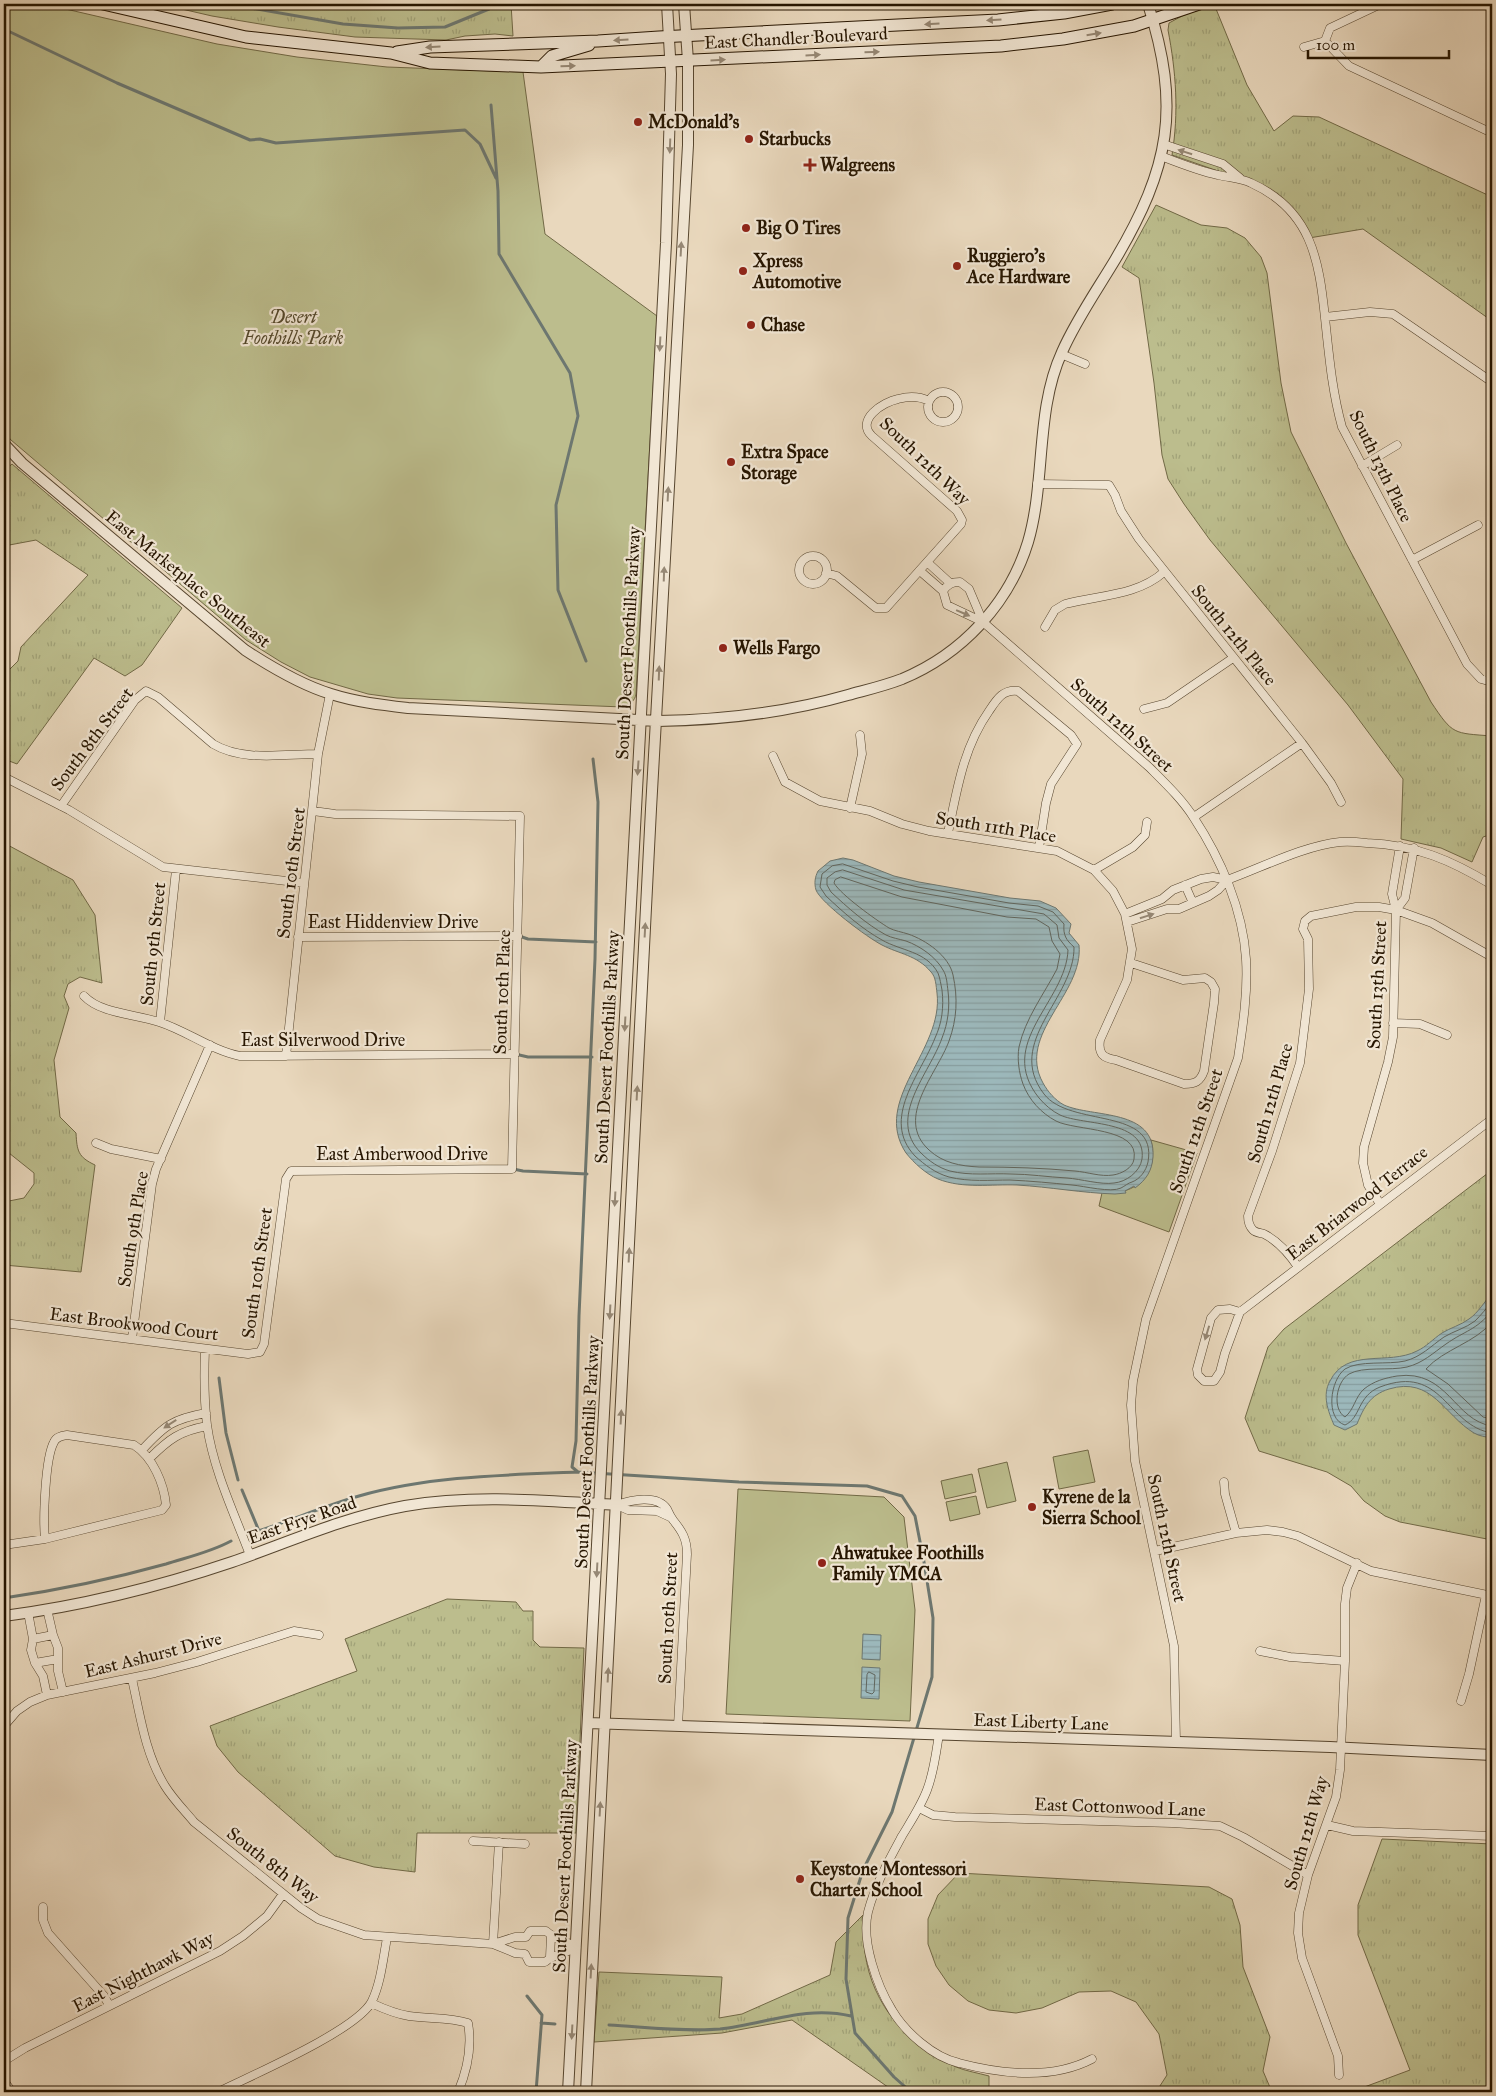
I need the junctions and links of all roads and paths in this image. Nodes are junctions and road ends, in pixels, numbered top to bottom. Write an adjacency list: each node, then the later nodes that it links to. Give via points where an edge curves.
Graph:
1 (103, 4): 14 (main road, East Chandler Boulevard, via 246,37)
2 (667, 4): 10 (street, South Desert Foothills Parkway)
3 (684, 4): 9 (street, South Desert Foothills Parkway)
4 (1112, 4): 9 (main road, East Chandler Boulevard, one-way to 9, via 998,20)
5 (1148, 4): 8 (street)
6 (1199, 4): 8 (main road, East Chandler Boulevard)
7 (1380, 4): 12 (street, via 1330,28)
8 (1153, 20): 15 (main road, East Chandler Boulevard, one-way to 8, via 1001,46 1101,33); 19 (street, via 1166,81)
9 (687, 35): 10 (main road, East Chandler Boulevard); 15 (street, South Desert Foothills Parkway)
10 (669, 36): 11 (main road, East Chandler Boulevard, one-way to 11); 16 (street, South Desert Foothills Parkway)
11 (598, 41): 14 (main road, East Chandler Boulevard, one-way to 14, via 430,47); 17 (main road, via 552,56)
12 (1325, 41): 13 (street); 18 (street, via 1349,66)
13 (1304, 47)
14 (391, 53): 17 (main road, East Chandler Boulevard, via 430,63)
15 (688, 61): 16 (main road, East Chandler Boulevard); 46 (street, South Desert Foothills Parkway, one-way to 15, via 688,145)
16 (671, 62): 17 (main road, East Chandler Boulevard, one-way to 16); 45 (street, South Desert Foothills Parkway, one-way to 45, via 666,243)
17 (541, 67)
18 (1492, 133)
19 (1163, 144): 20 (street); 21 (street, South 13th Place, one-way to 19, via 1223,164)
20 (1160, 156): 21 (street, South 13th Place); 23 (street, via 1147,201)
21 (1241, 179): 22 (street, South 13th Place, via 1280,200 1306,231 1318,264)
22 (1325, 317): 25 (street, via 1370,312 1392,314); 29 (street, South 13th Place, via 1335,401 1342,427)
23 (1061, 354): 24 (street); 30 (street, via 1048,398)
24 (1085, 364)
25 (1492, 382)
26 (930, 401): 33 (street, South 12th Way, via 916,397 888,401 866,424 869,433 957,511 962,520)
27 (4, 444): 43 (street, East Marketplace Southeast, via 22,463 245,650 281,672)
28 (1397, 445): 29 (street)
29 (1362, 466): 32 (street, South 13th Place)
30 (1037, 484): 35 (street, South 12th Place, via 1109,485 1139,540); 39 (street, via 1028,542 1009,589)
31 (1478, 526): 32 (street)
32 (1412, 560): 42 (street, South 13th Place, via 1467,664 1481,679)
33 (927, 562): 34 (street); 37 (street, South 12th Street)
34 (920, 571): 36 (street, via 881,609 870,605 837,576); 38 (street, South 12th Street)
35 (1164, 572): 40 (street, via 1135,589 1064,604 1055,610); 41 (street, South 12th Place)
36 (826, 573)
37 (950, 583): 38 (street); 39 (street, South 12th Street, via 960,582 969,589)
38 (943, 591): 39 (street, South 12th Street, one-way to 39, via 944,600 951,609)
39 (983, 622): 46 (street, East Marketplace Southeast, via 949,653 920,670 829,701 725,719); 56 (street, South 12th Street, via 1149,767)
40 (1045, 626)
41 (1233, 658): 44 (street, via 1166,703); 48 (street, South 12th Place)
42 (1492, 682)
43 (330, 694): 45 (street, East Marketplace Southeast, via 408,708); 49 (street, South 10th Street)
44 (1144, 709)
45 (641, 720): 46 (street, East Marketplace Southeast); 91 (street, South Desert Foothills Parkway, one-way to 91)
46 (658, 721): 92 (street, South Desert Foothills Parkway, one-way to 46)
47 (860, 735): 54 (street, via 862,754)
48 (1302, 743): 52 (street, South 12th Place, via 1332,783); 56 (street)
49 (318, 754): 53 (street, South 8th Street, via 254,755 223,750 158,697 146,691 135,700); 55 (street, South 10th Street)
50 (773, 756): 54 (street, South 11th Place, via 785,782 820,801)
51 (4, 776): 53 (street)
52 (1341, 802)
53 (61, 806): 62 (street, via 163,868)
54 (850, 808): 58 (street, South 11th Place, via 870,811 920,829)
55 (313, 811): 66 (street, South 10th Street); 74 (street, South 10th Place, via 520,816)
56 (1194, 817): 64 (street, South 12th Street)
57 (1147, 822): 63 (street, via 1145,836 1133,847)
58 (948, 833): 60 (street, South 11th Place); 60 (street, via 961,768 970,742 994,702 1009,690 1018,691 1071,735 1077,744 1052,784)
59 (1400, 846): 61 (street); 64 (street, via 1341,842 1309,849); 65 (street, South 13th Street)
60 (1039, 848): 63 (street, South 11th Place, via 1057,851)
61 (1414, 848): 67 (street, South 13th Street); 69 (street, via 1468,870)
62 (176, 870): 66 (street); 79 (street, South 9th Street)
63 (1094, 870): 72 (street, South 11th Place, via 1113,891)
64 (1228, 880): 68 (street, via 1213,877); 70 (street, via 1218,890); 112 (street, South 12th Street, via 1239,915 1246,959 1245,1017 1238,1058 1146,1319 1133,1381 1133,1446)
65 (1394, 880): 67 (street); 71 (street, South 13th Street, via 1392,894)
66 (304, 883): 75 (street, South 10th Street)
67 (1408, 883): 71 (street, South 13th Street, via 1405,898)
68 (1185, 885): 70 (street); 72 (street, via 1162,899)
69 (1492, 885)
70 (1193, 903): 73 (street, one-way to 70)
71 (1396, 910): 76 (street, via 1432,923); 80 (street, South 13th Street); 93 (street, South 12th Place, via 1356,907 1311,916 1305,921 1309,990 1300,1063 1248,1216 1254,1231 1276,1243)
72 (1124, 914): 73 (street, South 11th Place)
73 (1127, 922): 77 (street, South 11th Place)
74 (518, 936): 75 (street, East Hiddenview Drive); 83 (street, South 10th Place)
75 (298, 937): 84 (street, South 10th Street)
76 (1492, 957)
77 (1131, 963): 77 (street, South 11th Place, via 1183,980 1205,978 1211,982 1214,1003 1204,1071 1202,1078 1194,1084 1184,1084 1106,1059 1101,1054 1100,1040 1127,980)
78 (84, 996): 79 (street, East Silverwood Drive, via 101,1007)
79 (160, 1022): 82 (street, East Silverwood Drive)
80 (1393, 1023): 81 (street, via 1420,1024); 90 (street, South 13th Street, via 1388,1062 1362,1163 1368,1185)
81 (1447, 1035)
82 (210, 1045): 84 (street, East Silverwood Drive, via 226,1054); 87 (street, South 9th Place)
83 (515, 1054): 84 (street, East Silverwood Drive); 88 (street, South 10th Place)
84 (286, 1056)
85 (1492, 1119): 90 (street, East Briarwood Terrace)
86 (96, 1143): 87 (street)
87 (161, 1159): 96 (street, South 9th Place, via 152,1184)
88 (512, 1169): 89 (street, East Amberwood Drive)
89 (291, 1171): 98 (street, South 10th Street, via 286,1180 264,1344)
90 (1380, 1204): 93 (street, East Briarwood Terrace)
91 (614, 1228): 92 (street); 105 (street, South Desert Foothills Parkway, one-way to 105)
92 (631, 1228): 106 (street, South Desert Foothills Parkway, one-way to 92)
93 (1298, 1267): 94 (street, East Briarwood Terrace)
94 (1240, 1312): 94 (street, one-way to 94, via 1218,1310 1211,1318 1196,1369 1204,1381 1214,1381 1220,1372)
95 (4, 1323): 96 (street, East Brookwood Court)
96 (132, 1339): 97 (street, East Brookwood Court)
97 (205, 1349): 98 (street, East Brookwood Court, via 248,1354); 99 (street)
98 (260, 1352)
99 (206, 1413): 100 (street); 101 (street, one-way to 101, via 169,1423)
100 (207, 1426): 102 (street, via 176,1435); 113 (street, via 225,1490)
101 (142, 1450): 102 (street); 110 (street, via 67,1435 58,1437 53,1443 46,1482)
102 (150, 1458): 110 (street, via 165,1496 166,1506 162,1510)
103 (1224, 1482): 109 (street)
104 (651, 1501): 106 (street, East Frye Road, via 633,1499); 107 (street); 108 (street, via 659,1502)
105 (600, 1504): 106 (street, East Frye Road); 113 (street, East Frye Road, via 465,1500 420,1504 351,1520); 130 (street, South Desert Foothills Parkway, one-way to 130)
106 (617, 1505): 107 (street, East Frye Road, via 628,1510); 131 (street, South Desert Foothills Parkway, one-way to 106)
107 (651, 1510): 108 (street, East Frye Road)
108 (670, 1517): 133 (street, South 10th Street, via 687,1544)
109 (1236, 1533): 112 (street); 114 (street, via 1283,1532)
110 (46, 1539): 111 (street)
111 (4, 1545)
112 (1155, 1551): 135 (street, South 12th Street, via 1174,1646)
113 (250, 1555): 116 (street, East Frye Road, via 168,1582)
114 (1357, 1564): 115 (street, via 1371,1571); 124 (street, South 12th Way, via 1347,1588 1345,1604)
115 (1489, 1595): 129 (street)
116 (47, 1609): 117 (street, East Frye Road); 119 (street)
117 (28, 1612): 118 (street, East Frye Road); 121 (street)
118 (4, 1616)
119 (53, 1635): 121 (street); 123 (street)
120 (319, 1635): 126 (street, East Ashurst Drive, via 294,1631 197,1662)
121 (33, 1639): 125 (street, via 31,1650)
122 (1260, 1651): 124 (street)
123 (58, 1659): 125 (street); 127 (street)
124 (1345, 1661): 136 (street, South 12th Way)
125 (35, 1663): 128 (street, via 43,1676)
126 (132, 1678): 127 (street, East Ashurst Drive); 145 (street, South 8th Way, via 148,1747 165,1787 194,1822)
127 (63, 1692): 128 (street, East Ashurst Drive)
128 (48, 1695): 132 (street, East Ashurst Drive, via 30,1702)
129 (1461, 1702)
130 (588, 1723): 131 (street, East Liberty Lane); 151 (street, South Desert Foothills Parkway)
131 (605, 1724): 133 (street, East Liberty Lane); 164 (street, South Desert Foothills Parkway, one-way to 131)
132 (4, 1726)
133 (678, 1726): 134 (street, East Liberty Lane)
134 (935, 1734): 135 (street, East Liberty Lane); 138 (street, via 931,1779)
135 (1176, 1742): 136 (street, East Liberty Lane)
136 (1341, 1748): 137 (street, East Liberty Lane); 139 (street, South 12th Way, via 1336,1797)
137 (1492, 1754)
138 (919, 1808): 144 (street, East Cottonwood Lane, via 933,1815 1220,1826); 156 (street, via 884,1869 868,1914 870,1954 883,1996 896,2016 912,2035 934,2051 954,2062 983,2069 1044,2072 1078,2066)
139 (1327, 1824): 140 (street, via 1353,1831); 144 (street, South 12th Way)
140 (1492, 1836)
141 (473, 1841): 142 (street)
142 (499, 1842): 143 (street); 150 (street)
143 (525, 1844)
144 (1308, 1875): 158 (street, South 12th Way, via 1298,1913 1298,1933 1302,1958 1338,2056)
145 (283, 1894): 149 (street, South 8th Way, via 318,1919 364,1935); 155 (street, East Nighthawk Way, via 267,1916 228,1946)
146 (43, 1907): 155 (street, via 48,1933)
147 (551, 1936): 148 (street, South 8th Way, via 546,1931 530,1931); 151 (street, South 8th Way, via 566,1940); 153 (street)
148 (526, 1937): 150 (street, South 8th Way); 152 (street)
149 (387, 1938): 150 (street, South 8th Way); 154 (street)
150 (493, 1944): 152 (street, South 8th Way)
151 (576, 1948): 153 (street, South 8th Way); 163 (street, South Desert Foothills Parkway, one-way to 163)
152 (525, 1954): 153 (street, South 8th Way, via 529,1962 545,1962)
153 (550, 1957)
154 (371, 2003): 161 (street, via 355,2020 334,2033); 162 (street, via 409,2016 468,2023 466,2075)
155 (109, 2005): 157 (street, East Nighthawk Way)
156 (1092, 2059)
157 (4, 2061)
158 (1339, 2075)
159 (4, 2081): 160 (street)
160 (12, 2092)
161 (218, 2092)
162 (458, 2092)
163 (568, 2092)
164 (586, 2092)

